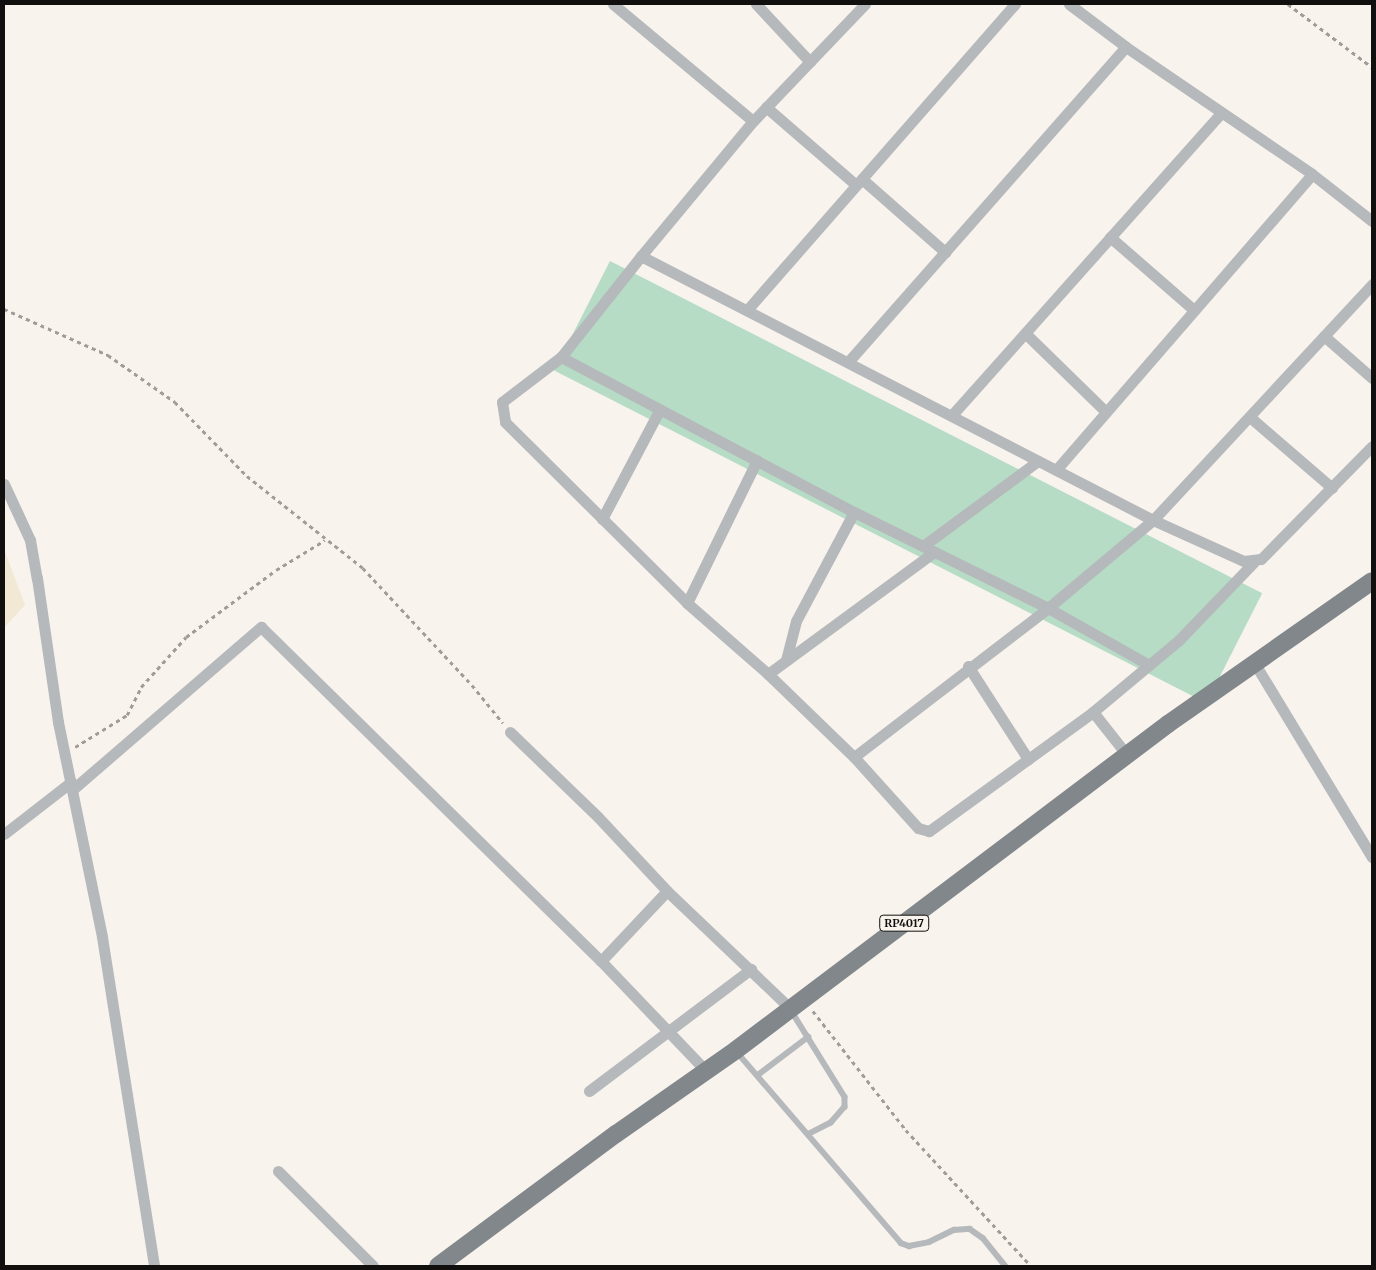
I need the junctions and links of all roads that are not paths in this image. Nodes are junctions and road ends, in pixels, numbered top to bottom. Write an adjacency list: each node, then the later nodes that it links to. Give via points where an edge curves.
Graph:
1 (613, 4): 10 (street)
2 (756, 4): 7 (street)
3 (865, 4): 7 (street)
4 (1015, 4): 12 (street)
5 (1069, 4): 6 (street)
6 (1126, 47): 9 (street); 15 (street)
7 (810, 62): 8 (street)
8 (766, 107): 10 (street); 12 (street)
9 (1221, 113): 11 (street); 14 (street)
10 (753, 121): 16 (street)
11 (1312, 174): 13 (street); 19 (street)
12 (859, 182): 15 (street); 18 (street)
13 (1372, 221)
14 (1110, 237): 19 (street); 20 (street)
15 (944, 252): 23 (street)
16 (641, 256): 18 (street); 22 (street)
17 (1372, 284): 21 (street)
18 (747, 310): 23 (street)
19 (1194, 310): 26 (street)
20 (1025, 333): 26 (street); 27 (street)
21 (1324, 336): 24 (street); 28 (street)
22 (561, 357): 25 (street); 36 (street, via 502,402 502,416 508,426)
23 (848, 362): 27 (street)
24 (1372, 378)
25 (659, 411): 30 (street); 36 (street)
26 (1106, 412): 32 (street)
27 (952, 415): 31 (street)
28 (1251, 418): 34 (street); 37 (street)
29 (1372, 446): 34 (street)
30 (757, 460): 35 (street); 42 (street)
31 (1038, 461): 32 (street); 38 (street)
32 (1056, 470): 37 (street)
33 (4, 484): 54 (street, via 30,540)
34 (1332, 488): 40 (street, via 1261,559)
35 (854, 512): 38 (street); 44 (street, via 796,621)
36 (602, 520): 42 (street)
37 (1154, 520): 40 (street); 43 (street)
38 (923, 546): 39 (street)
39 (934, 552): 43 (street); 44 (street)
40 (1253, 562): 46 (street, via 1179,640)
41 (1372, 581): 45 (main road, RP4017)
42 (686, 603): 48 (street)
43 (1048, 608): 46 (street); 47 (street)
44 (786, 660): 48 (street)
45 (1255, 664): 51 (main road, RP4017); 56 (street)
46 (1149, 665): 49 (street)
47 (968, 666): 52 (street); 53 (street)
48 (768, 674): 52 (street)
49 (1092, 712): 51 (street); 53 (street)
50 (510, 732): 57 (street, via 598,817)
51 (1127, 755): 60 (main road, RP4017)
52 (854, 758): 53 (street, via 923,831 929,831)
53 (1028, 759)
54 (71, 786): 55 (street); 58 (street, via 262,627); 69 (street, via 105,957)
55 (4, 834)
56 (1372, 857)
57 (668, 891): 58 (street); 59 (street)
58 (601, 961): 61 (street)
59 (750, 969): 60 (street); 61 (street)
60 (796, 1003): 62 (lane); 63 (main road, RP4017)
61 (668, 1031): 64 (street); 66 (street)
62 (808, 1037): 65 (lane); 67 (lane, via 845,1097 845,1107 831,1123)
63 (736, 1050): 64 (main road, RP4017); 65 (lane)
64 (707, 1072): 71 (main road, RP4017, via 616,1134)
65 (758, 1075): 67 (lane)
66 (589, 1091)
67 (809, 1134): 72 (lane, via 901,1243 909,1246 923,1244 954,1230 970,1229 983,1238)
68 (278, 1171): 70 (street)
69 (154, 1266)
70 (373, 1266)
71 (438, 1266)
72 (1006, 1266)

